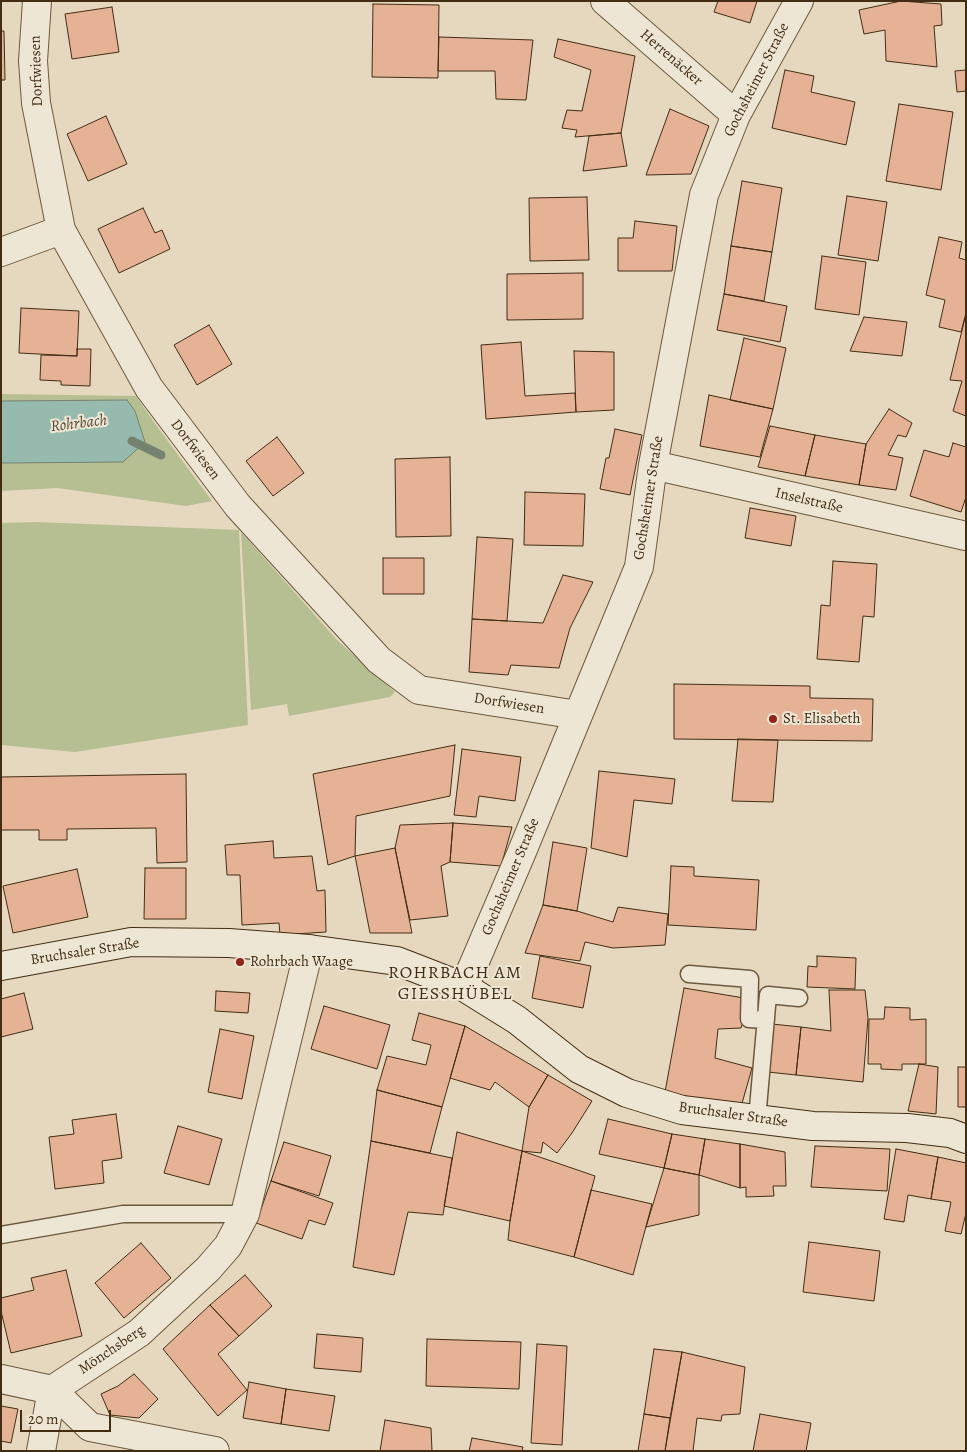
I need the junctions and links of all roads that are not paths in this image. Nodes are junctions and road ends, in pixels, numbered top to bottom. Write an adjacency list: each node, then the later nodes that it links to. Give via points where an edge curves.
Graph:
1 (37, 1): 5 (street, Dorfwiesen, via 33,62 36,103)
2 (605, 1): 4 (street, Herrenäcker)
3 (799, 1): 4 (street, Gochsheimer Straße)
4 (736, 115): 7 (street, Gochsheimer Straße, via 704,196)
5 (62, 230): 6 (street); 9 (street, Dorfwiesen, via 149,388 238,506 379,660 419,690)
6 (1, 252)
7 (653, 465): 8 (street, Inselstraße); 9 (street, Gochsheimer Straße, via 639,567)
8 (966, 536)
9 (578, 715): 13 (street, Gochsheimer Straße)
10 (310, 949): 11 (street, Bruchsaler Straße, via 229,943 131,942); 13 (street, Bruchsaler Straße, via 397,961); 18 (street, Mönchsberg)
11 (1, 966)
12 (690, 974): 15 (lane, via 750,979 749,1019)
13 (464, 987): 16 (street, Bruchsaler Straße, via 517,1020 579,1069 627,1093 682,1110)
14 (799, 998): 15 (lane, via 768,995)
15 (766, 1020): 16 (lane)
16 (757, 1119): 17 (street, Bruchsaler Straße, via 814,1126 907,1128 950,1133)
17 (966, 1139)
18 (246, 1214): 19 (lane, via 123,1214); 21 (street, Mönchsberg, via 228,1246 208,1269 140,1333)
19 (1, 1235)
20 (1, 1379): 21 (street)
21 (52, 1390): 22 (street); 23 (street, via 90,1427)
22 (41, 1451)
23 (215, 1451)

